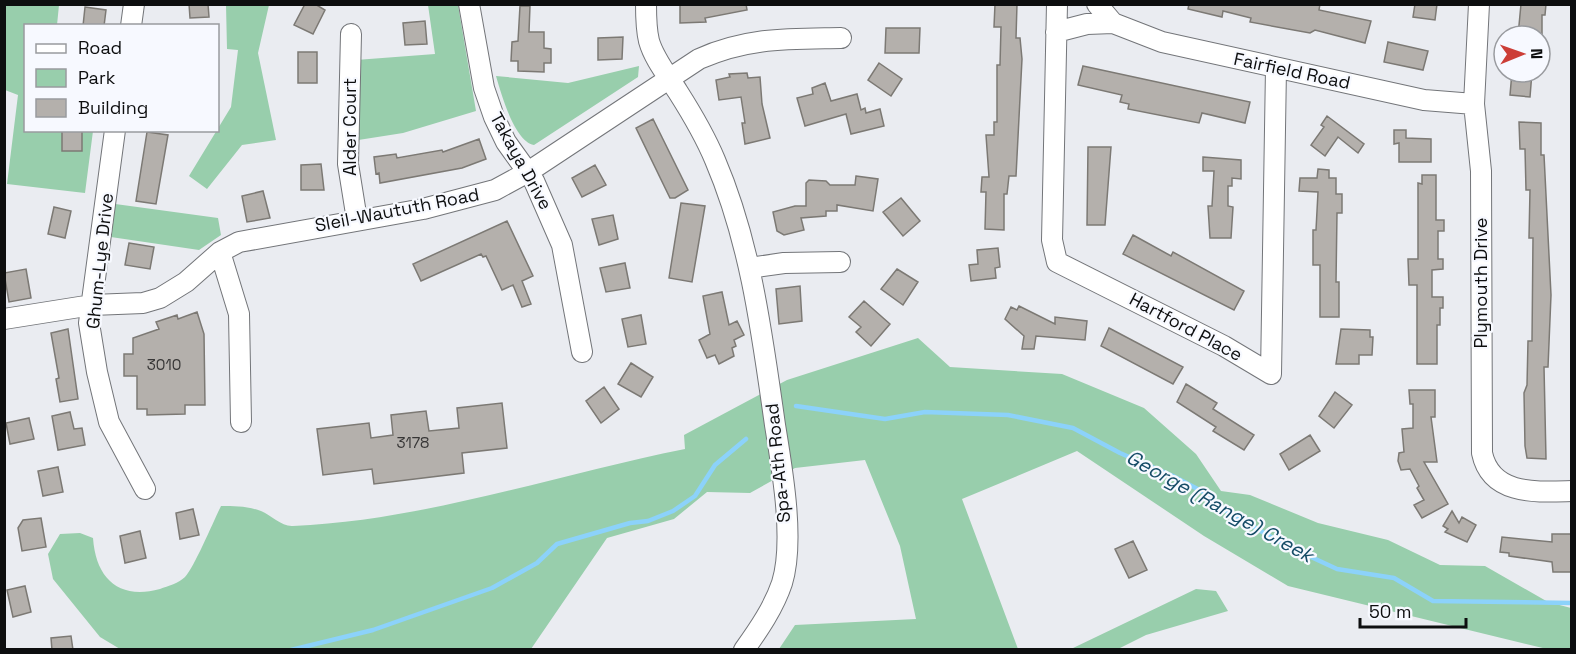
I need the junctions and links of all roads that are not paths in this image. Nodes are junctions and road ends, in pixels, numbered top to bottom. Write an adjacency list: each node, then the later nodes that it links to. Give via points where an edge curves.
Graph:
1 (134, 4): 8 (street)
2 (469, 4): 16 (street, Takaya Drive, via 484,88 494,117)
3 (646, 4): 13 (street, Spa-Ath Road, via 649,41)
4 (1057, 4): 9 (street, Hartford Place)
5 (1097, 4): 7 (street, Fairfield Road)
6 (1479, 4): 14 (street, Plymouth Drive)
7 (1113, 23): 9 (street, Fairfield Road, via 1087,24); 12 (street, Fairfield Road, via 1162,42)
8 (130, 24)
9 (1056, 32): 12 (street, Hartford Place, via 1052,240 1056,262 1213,340 1271,374)
10 (351, 34): 17 (street, Alder Court, via 347,154)
11 (841, 38): 13 (street, Sleil-Waututh Road, via 750,41 699,59)
12 (1276, 68): 14 (street, Fairfield Road, via 1424,100)
13 (669, 77): 16 (street, Sleil-Waututh Road); 20 (street, Spa-Ath Road, via 697,121 717,163)
14 (1474, 104): 26 (street, Plymouth Drive, via 1481,171 1480,437 1484,464 1495,478 1512,487 1537,492)
15 (115, 132): 21 (street, Ghum-Lye Drive)
16 (528, 172): 17 (street, Sleil-Waututh Road, via 466,199); 23 (street, Takaya Drive, via 545,201 562,245)
17 (357, 220): 18 (street, Sleil-Waututh Road, via 250,239)
18 (220, 252): 21 (street, Sleil-Waututh Road, via 186,282 160,298 143,303); 24 (street, via 239,314)
19 (840, 262): 20 (street)
20 (750, 268): 27 (street, Spa-Ath Road, via 780,453 786,526 782,582 766,619)
21 (92, 305): 22 (street, Sleil-Waututh Road); 25 (street, Ghum-Lye Drive, via 89,323 107,412)
22 (4, 319)
23 (582, 352)
24 (241, 422)
25 (145, 489)
26 (1572, 491)
27 (744, 650)

